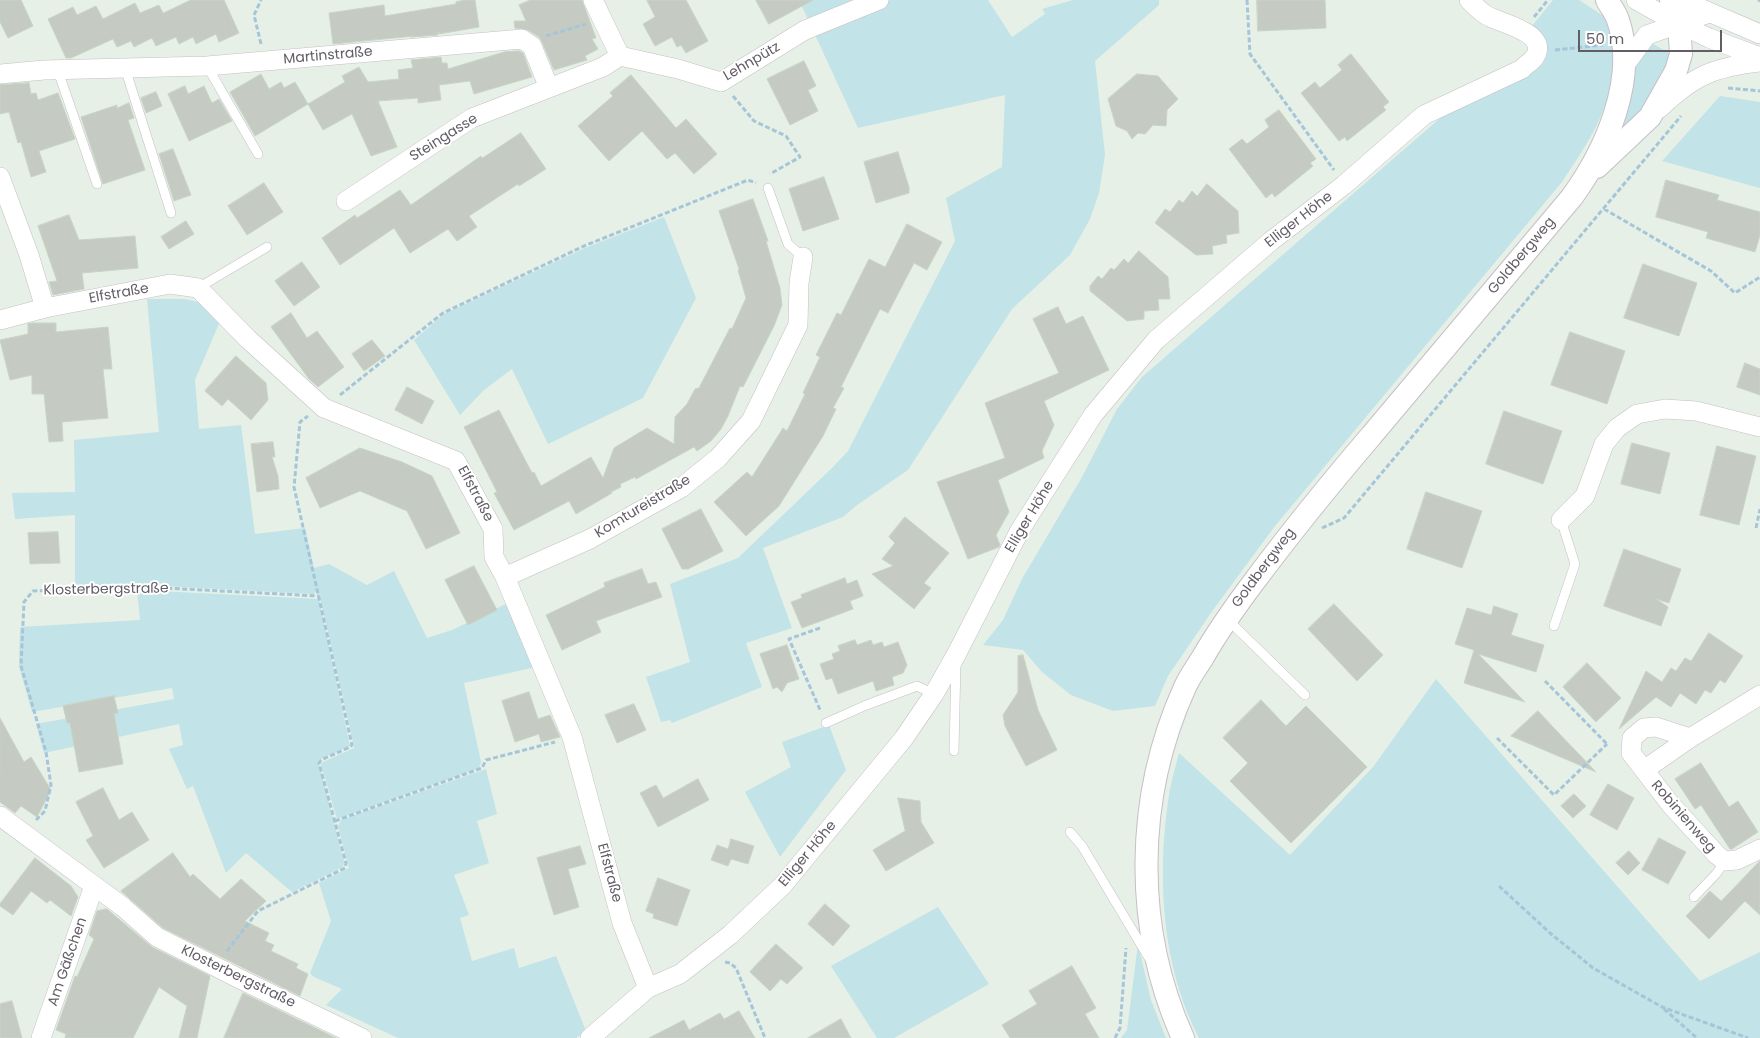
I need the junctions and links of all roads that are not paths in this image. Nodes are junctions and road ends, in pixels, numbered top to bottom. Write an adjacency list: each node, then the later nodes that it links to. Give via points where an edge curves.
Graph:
1 (593, 0): 12 (street)
2 (879, 0): 12 (street, Lehnpütz, via 805,30 721,82)
3 (1469, 0): 38 (street, Elliger Höhe, via 1487,16 1523,30 1535,40 1535,53 1522,69 1424,115 1156,340 1092,415 1020,530)
4 (1607, 0): 11 (street, Goldbergweg, via 1618,19)
5 (1636, 0): 9 (street)
6 (1671, 0): 9 (street, Goldbergweg)
7 (1681, 0): 8 (street)
8 (1709, 13): 9 (street, Goldbergweg); 10 (street)
9 (1679, 24): 11 (street, Goldbergweg, via 1647,34); 13 (street); 20 (street, Goldbergweg, via 1681,54 1676,71)
10 (1760, 34)
11 (1624, 55): 23 (street, Goldbergweg, via 1618,104)
12 (620, 56): 19 (street, via 603,67)
13 (1760, 57)
14 (1760, 62): 20 (street, Goldbergweg, via 1733,65 1704,74 1680,89)
15 (207, 66): 16 (street, Martinstraße); 19 (street, Martinstraße, via 522,39 532,46); 21 (lane)
16 (125, 68): 17 (street, Martinstraße); 27 (lane)
17 (58, 71): 18 (street, Martinstraße); 24 (lane)
18 (0, 74)
19 (549, 88): 26 (street, Steingasse, via 472,118)
20 (1650, 117): 23 (street, Goldbergweg)
21 (258, 154)
22 (0, 176): 31 (street)
23 (1585, 178): 36 (street, Goldbergweg, via 1298,522)
24 (97, 184)
25 (768, 188): 29 (lane, Komtureistraße, via 788,244)
26 (346, 201)
27 (171, 214)
28 (267, 247): 30 (lane)
29 (803, 257): 35 (street, Komtureistraße, via 798,325 751,421 718,458 681,488 598,534)
30 (198, 288): 31 (street, Elfstraße, via 170,284); 35 (street, Elfstraße, via 324,408 456,461 493,528 494,557)
31 (44, 308): 32 (street, Elfstraße)
32 (0, 320)
33 (1760, 427): 34 (street, via 1696,411 1665,409 1637,414 1617,428 1604,444 1585,496)
34 (1561, 520): 37 (lane, via 1575,564)
35 (505, 577): 53 (street, Elfstraße, via 572,737 622,923)
36 (1226, 618): 40 (lane); 52 (street, Goldbergweg, via 1186,685 1167,734 1151,796 1146,861 1149,920)
37 (1554, 626)
38 (956, 655): 39 (street, Elliger Höhe); 44 (lane)
39 (934, 694): 42 (lane, via 917,686); 53 (street, Elliger Höhe, via 904,738 783,885 730,935 680,974)
40 (1305, 695)
41 (1760, 695): 43 (street)
42 (826, 723)
43 (1690, 738): 45 (street); 45 (street, Robinienweg, via 1656,727 1644,728 1632,738 1631,752)
44 (954, 751)
45 (1644, 770): 49 (street, Robinienweg, via 1671,805)
46 (0, 816): 50 (street, Klosterbergstraße)
47 (1070, 832): 52 (lane, via 1082,846)
48 (1760, 849): 49 (street, Robinienweg, via 1737,860)
49 (1725, 861): 51 (lane, Robinienweg)
50 (94, 886): 54 (street, Am Gäßchen); 55 (street, Klosterbergstraße, via 157,936)
51 (1694, 897)
52 (1162, 980): 57 (street, Goldbergweg)
53 (648, 988): 56 (street, Elliger Höhe)
54 (41, 1038)
55 (362, 1038)
56 (590, 1038)
57 (1183, 1038)

